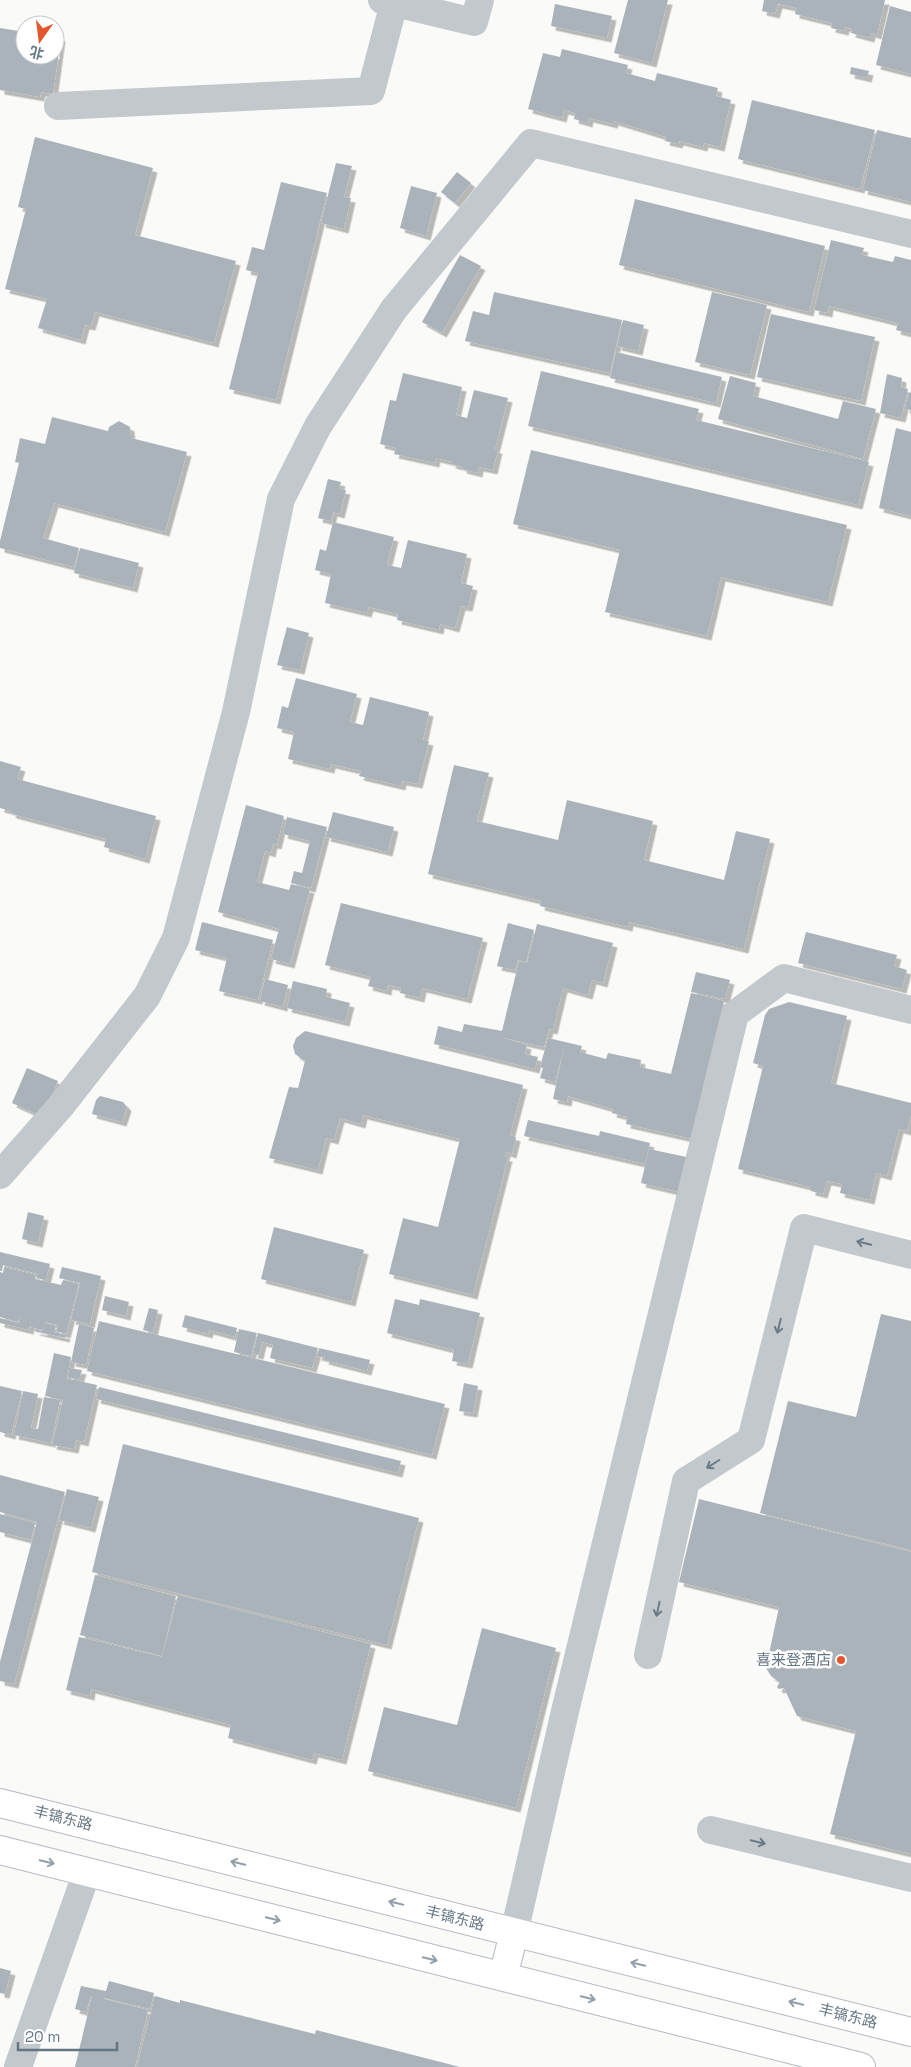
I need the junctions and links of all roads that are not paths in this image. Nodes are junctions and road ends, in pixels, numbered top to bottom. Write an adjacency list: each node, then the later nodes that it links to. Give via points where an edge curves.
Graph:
1 (480, 0): 2 (street, via 474,22)
2 (388, 1): 3 (street, via 371,91)
3 (58, 106)
4 (911, 234): 6 (street, via 531,143 394,309 318,426 281,499 236,712 176,938 147,996 60,1107)
5 (911, 1010): 14 (street, via 784,978 735,1014)
6 (0, 1175)
7 (911, 1255): 8 (street, one-way to 8, via 804,1228 751,1440 686,1481)
8 (648, 1655)
9 (0, 1803): 14 (main road, 丰镐东路, one-way to 9)
10 (711, 1830): 13 (street, one-way to 13)
11 (0, 1850): 12 (main road, one-way to 12)
12 (87, 1872): 15 (main road, one-way to 15); 18 (street)
13 (911, 1878)
14 (514, 1933): 15 (main road); 16 (main road, 丰镐东路, one-way to 14)
15 (503, 1977): 17 (main road, one-way to 17)
16 (911, 2032)
17 (802, 2060): 19 (main road)
18 (18, 2067)
19 (861, 2067)

